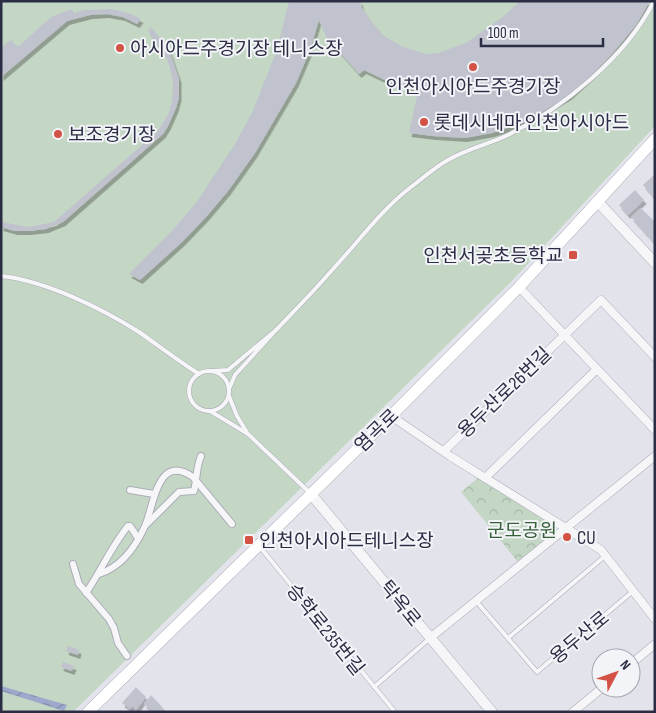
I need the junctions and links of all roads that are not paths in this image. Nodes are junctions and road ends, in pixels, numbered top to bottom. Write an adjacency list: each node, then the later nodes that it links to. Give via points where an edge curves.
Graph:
1 (654, 1): 7 (lane, via 622,47 569,98 535,121 448,160 394,200)
2 (655, 139): 3 (main road, 염곡로)
3 (597, 201): 4 (street); 6 (main road, 염곡로)
4 (655, 263)
5 (1, 276): 12 (lane, via 37,284 97,308 139,332)
6 (519, 287): 8 (street); 16 (main road, 염곡로)
7 (276, 330): 11 (lane, via 228,370); 13 (lane, via 236,375)
8 (564, 334): 9 (street, 용두산로26번길, via 600,300); 10 (street, 용두산로26번길); 19 (street, 용두산로26번길)
9 (655, 357)
10 (597, 369): 17 (street, 용두산로26번길); 22 (street)
11 (212, 371): 12 (lane); 13 (lane, via 224,378)
12 (198, 374): 15 (lane, via 190,384 190,397 198,407)
13 (229, 389): 14 (lane)
14 (228, 396): 15 (lane, via 222,406); 18 (lane)
15 (210, 410): 18 (lane)
16 (391, 416): 19 (street); 26 (main road, 염곡로)
17 (655, 430)
18 (248, 434): 26 (lane)
19 (444, 451): 22 (street)
20 (201, 456): 23 (street)
21 (655, 456): 29 (street)
22 (485, 478): 29 (street)
23 (196, 482): 25 (street, via 188,474 173,472 163,478); 27 (street); 28 (street, via 194,491 180,492)
24 (130, 490): 25 (street)
25 (154, 494): 28 (street)
26 (311, 494): 31 (main road, 염곡로); 39 (street, 탁옥로)
27 (232, 524)
28 (145, 526): 30 (street)
29 (566, 528): 32 (street, via 601,550); 37 (street)
30 (138, 538): 34 (street, via 124,559); 34 (street, via 128,526 111,549)
31 (258, 546): 44 (lane, 승학로235번길); 46 (main road, 염곡로)
32 (605, 556): 36 (street); 40 (lane)
33 (73, 564): 35 (street)
34 (99, 574): 35 (street)
35 (86, 592): 42 (street, via 109,619)
36 (632, 592): 38 (street); 40 (lane, 용두산로, via 537,672)
37 (476, 601): 39 (street); 40 (lane, 용두산로)
38 (655, 620)
39 (430, 638): 44 (lane); 48 (street, 탁옥로)
40 (508, 638)
41 (655, 644): 43 (street)
42 (127, 656)
43 (641, 656)
44 (374, 687): 47 (lane, 승학로235번길)
45 (591, 697): 49 (street)
46 (91, 711)
47 (395, 712)
48 (492, 712)
49 (573, 712)

